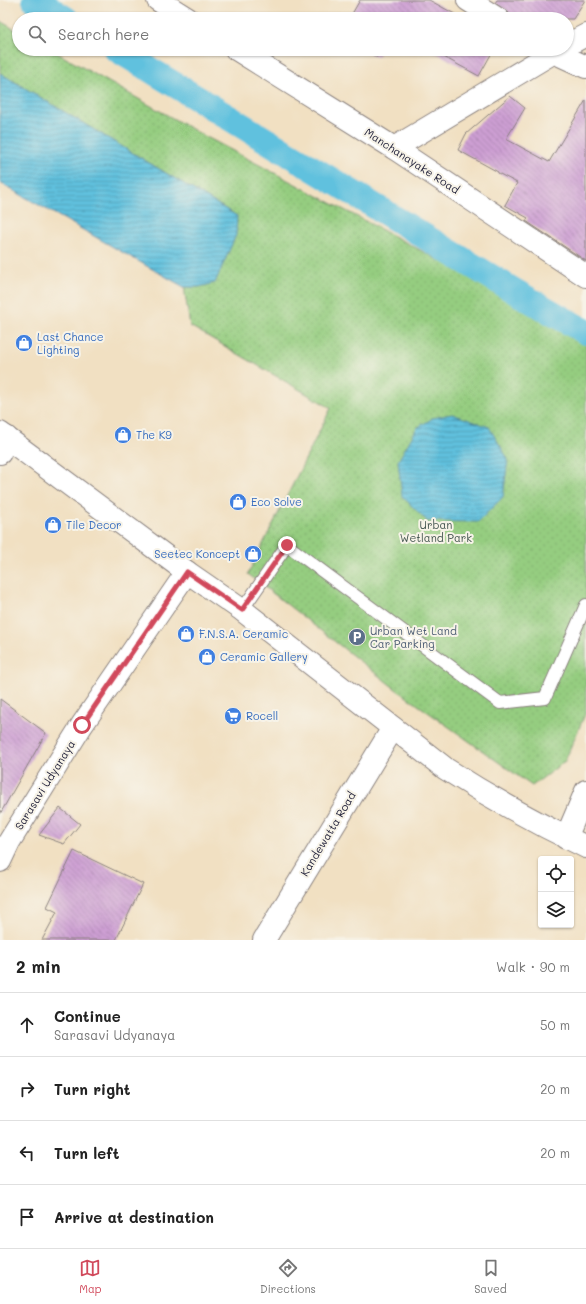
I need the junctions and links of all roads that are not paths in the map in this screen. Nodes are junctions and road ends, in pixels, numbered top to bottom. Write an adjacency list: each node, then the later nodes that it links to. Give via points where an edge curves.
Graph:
1 (158, 0): 3 (street)
2 (468, 0): 4 (street)
3 (177, 12)
4 (487, 12)
5 (586, 35): 6 (street)
6 (574, 41)
7 (247, 56): 11 (street, Manchanayake Road)
8 (545, 56): 11 (street)
9 (568, 56): 10 (street)
10 (586, 67)
11 (394, 148): 12 (street, Manchanayake Road)
12 (586, 276)
13 (2, 441): 14 (street)
14 (187, 572): 16 (street); 21 (street, Sarasavi Udyanaya, via 82,725 9,842)
15 (586, 605): 16 (lane, via 544,698 500,703 287,545)
16 (242, 610): 17 (street)
17 (393, 728): 19 (street, via 472,786); 22 (street, Kandewatta Road)
18 (586, 792): 19 (street)
19 (566, 838): 20 (street)
20 (586, 847)
21 (0, 861)
22 (264, 940)

